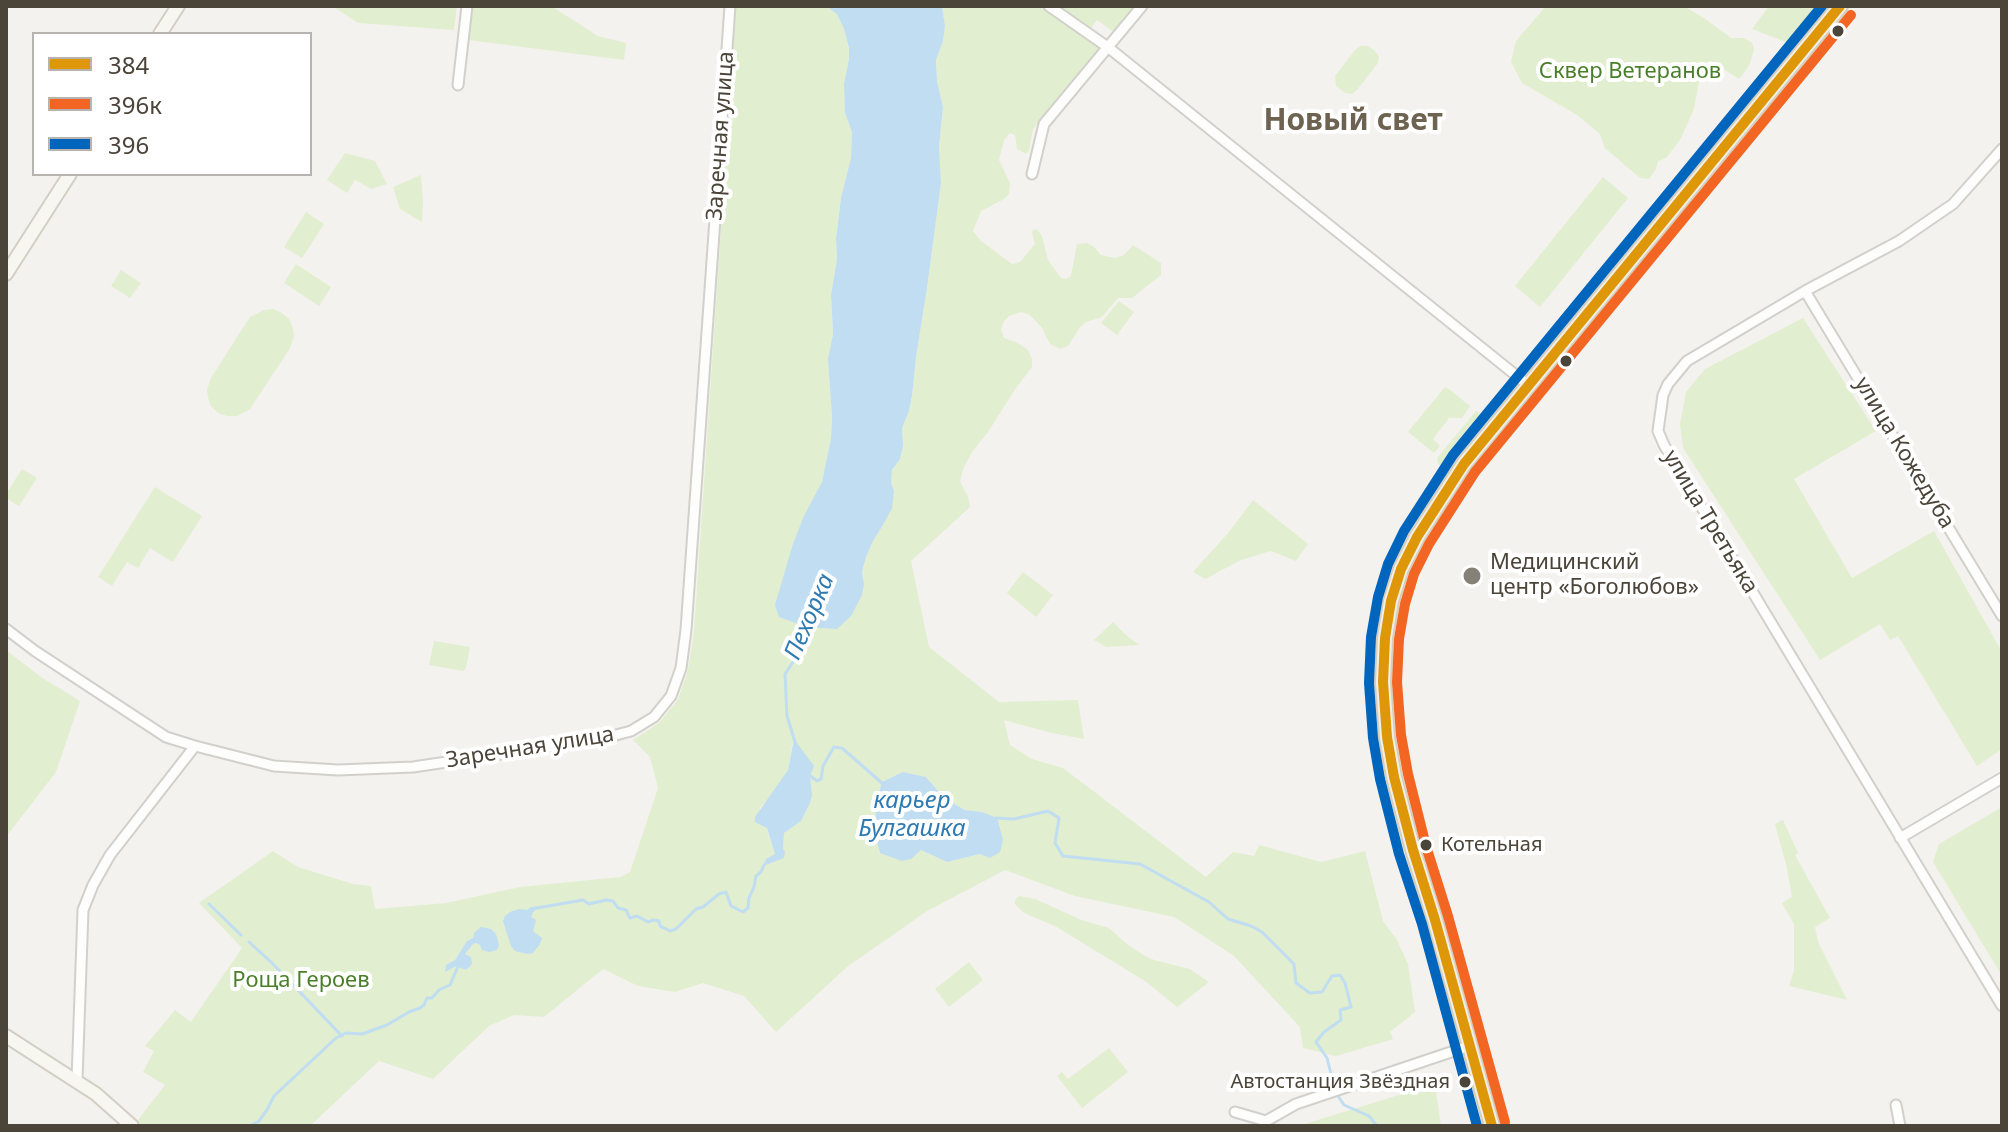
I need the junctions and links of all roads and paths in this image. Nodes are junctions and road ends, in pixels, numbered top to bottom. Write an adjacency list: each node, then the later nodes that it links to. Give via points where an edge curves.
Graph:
1 (178, 6): 7 (main road)
2 (467, 6): 9 (street)
3 (730, 6): 18 (street, Заречная улица, via 686,630 671,696 654,717 631,731 413,767 274,766)
4 (1049, 6): 8 (street)
5 (1142, 6): 8 (street)
6 (1840, 6): 15 (main road)
7 (161, 32)
8 (1109, 48): 11 (street, via 1044,124); 15 (street)
9 (458, 85)
10 (2002, 149): 14 (street, улица Третьяка, via 1953,204 1899,241)
11 (1032, 174)
12 (69, 176): 13 (main road)
13 (6, 274)
14 (1805, 291): 16 (street, улица Кожедуба); 20 (street, улица Третьяка, via 1687,361 1663,395 1658,431)
15 (1528, 385): 23 (main road, via 1453,479 1417,537 1401,569 1385,638 1383,682 1394,777)
16 (2002, 616)
17 (6, 629): 18 (street, Заречная улица, via 166,737)
18 (195, 746): 24 (street, via 110,855 83,910)
19 (2002, 778): 20 (street)
20 (1900, 838): 21 (street, улица Третьяка)
21 (2002, 1006)
22 (6, 1036): 24 (main road)
23 (1469, 1046): 26 (street, via 1296,1104 1266,1121); 28 (main road)
24 (77, 1080): 27 (main road)
25 (1896, 1105): 29 (street)
26 (1235, 1112)
27 (132, 1126)
28 (1492, 1126)
29 (1900, 1126)

